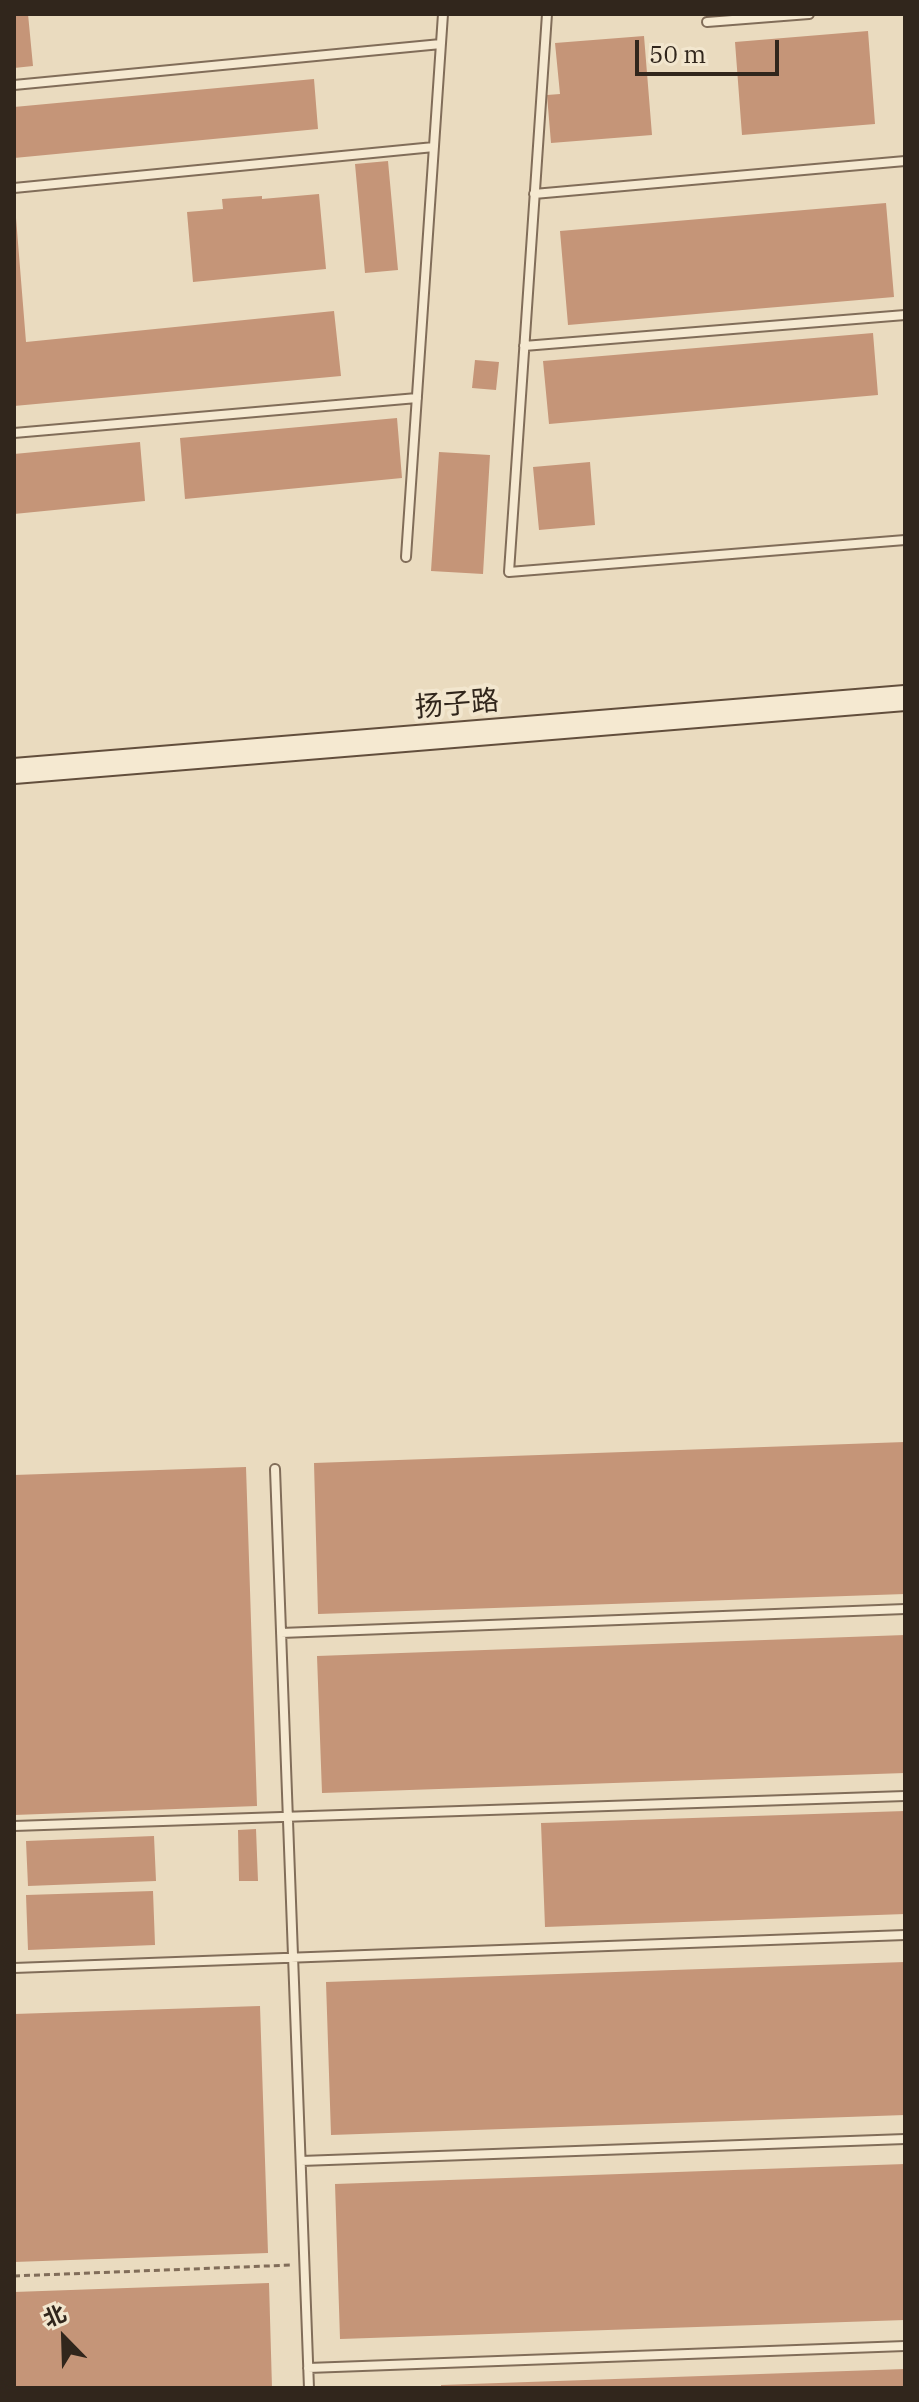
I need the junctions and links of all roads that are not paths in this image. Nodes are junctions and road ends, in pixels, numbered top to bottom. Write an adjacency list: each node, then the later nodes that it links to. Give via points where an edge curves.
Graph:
1 (443, 14): 5 (lane)
2 (547, 14): 10 (lane)
3 (809, 14): 4 (lane)
4 (707, 22)
5 (441, 44): 6 (lane); 7 (lane)
6 (14, 85)
7 (434, 147): 9 (lane); 13 (lane)
8 (905, 161): 10 (lane)
9 (14, 188)
10 (534, 194): 12 (lane)
11 (905, 315): 12 (lane)
12 (524, 346): 15 (lane, via 509,572)
13 (417, 398): 14 (lane); 16 (lane)
14 (14, 433)
15 (905, 540)
16 (406, 557)
17 (905, 698): 18 (street, 扬子路)
18 (14, 771)
19 (275, 1469): 21 (lane)
20 (905, 1609): 21 (lane)
21 (281, 1633): 23 (lane)
22 (905, 1796): 23 (lane)
23 (288, 1817): 24 (lane); 26 (lane)
24 (14, 1826)
25 (905, 1935): 26 (lane)
26 (293, 1958): 27 (lane); 29 (lane)
27 (14, 1968)
28 (905, 2139): 29 (lane)
29 (301, 2161): 31 (lane)
30 (905, 2346): 31 (lane)
31 (308, 2368): 32 (lane)
32 (309, 2388)

